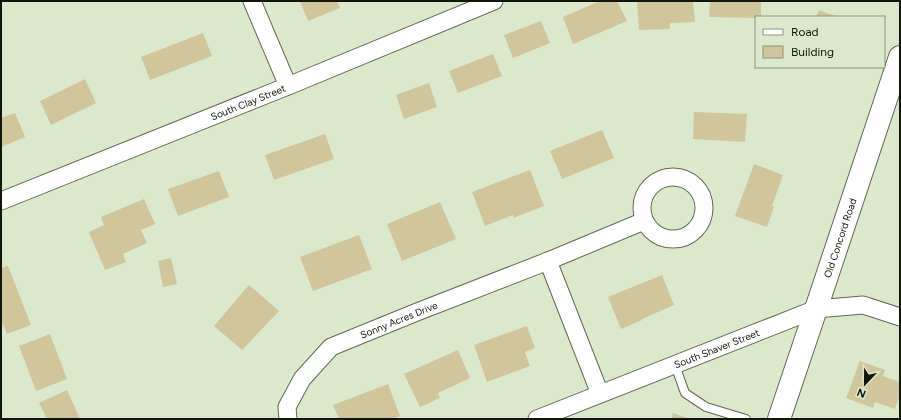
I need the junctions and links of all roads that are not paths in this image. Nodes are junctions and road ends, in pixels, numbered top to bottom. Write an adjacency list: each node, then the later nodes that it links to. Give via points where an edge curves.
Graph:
1 (252, 1): 4 (street)
2 (494, 1): 4 (street, South Clay Street)
3 (900, 57): 8 (main road, Old Concord Road)
4 (288, 86): 5 (street, South Clay Street)
5 (1, 201)
6 (644, 221): 7 (street, Sonny Acres Drive)
7 (548, 261): 11 (street); 12 (street, Sonny Acres Drive, via 331,348 302,379 287,407)
8 (816, 309): 9 (street, South Shaver Street, via 863,305); 10 (street, South Shaver Street); 15 (main road, Old Concord Road)
9 (900, 317)
10 (676, 365): 11 (street, South Shaver Street); 14 (lane, via 685,393 706,407)
11 (600, 394): 13 (street, South Shaver Street)
12 (288, 419)
13 (537, 419)
14 (746, 419)
15 (778, 419)

